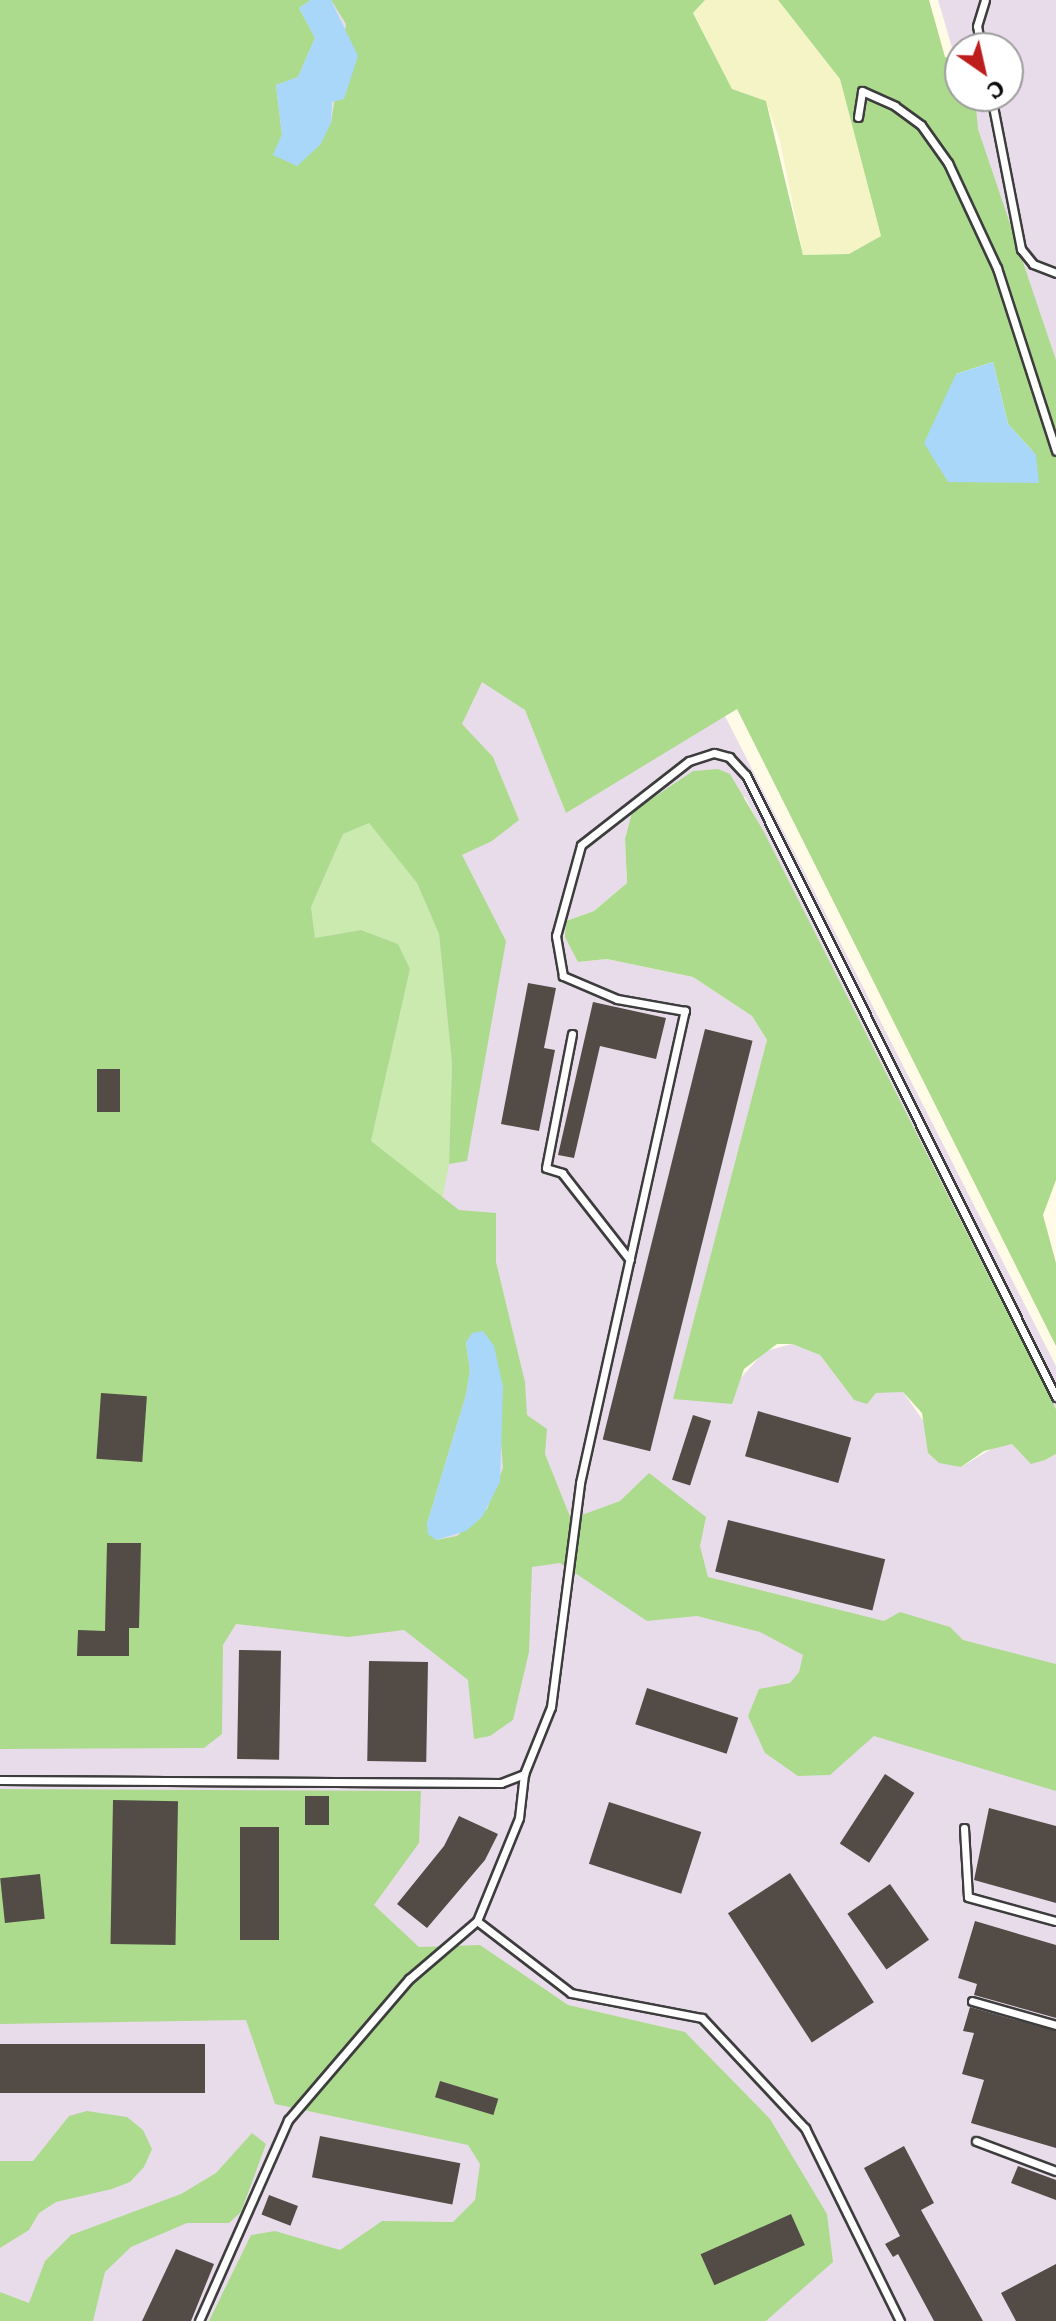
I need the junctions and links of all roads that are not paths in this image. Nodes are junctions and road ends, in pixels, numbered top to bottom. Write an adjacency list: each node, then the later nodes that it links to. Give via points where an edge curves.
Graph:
1 (985, 0): 2 (lane)
2 (978, 32)
3 (994, 112): 5 (lane, via 1021,249 1033,264)
4 (858, 117): 6 (lane, via 862,91 895,106 921,125 948,163 997,268)
5 (1056, 273)
6 (1056, 451)
7 (572, 1034): 8 (lane, via 546,1168 562,1173)
8 (630, 1260): 9 (lane, via 685,1011 617,999 563,976 556,936 573,857 581,845 689,761 714,753 729,757 746,775); 10 (lane, via 580,1483 551,1707)
9 (1056, 1397)
10 (524, 1774): 11 (lane, via 501,1783); 13 (lane, via 519,1818)
11 (0, 1780)
12 (964, 1828): 14 (lane, via 968,1897)
13 (477, 1921): 19 (lane, via 409,1979 288,2120); 20 (lane, via 571,1993 702,2018 805,2128)
14 (1056, 1921)
15 (972, 2001): 16 (lane)
16 (1056, 2025)
17 (976, 2141): 18 (lane)
18 (1056, 2171)
19 (199, 2321)
20 (900, 2321)

